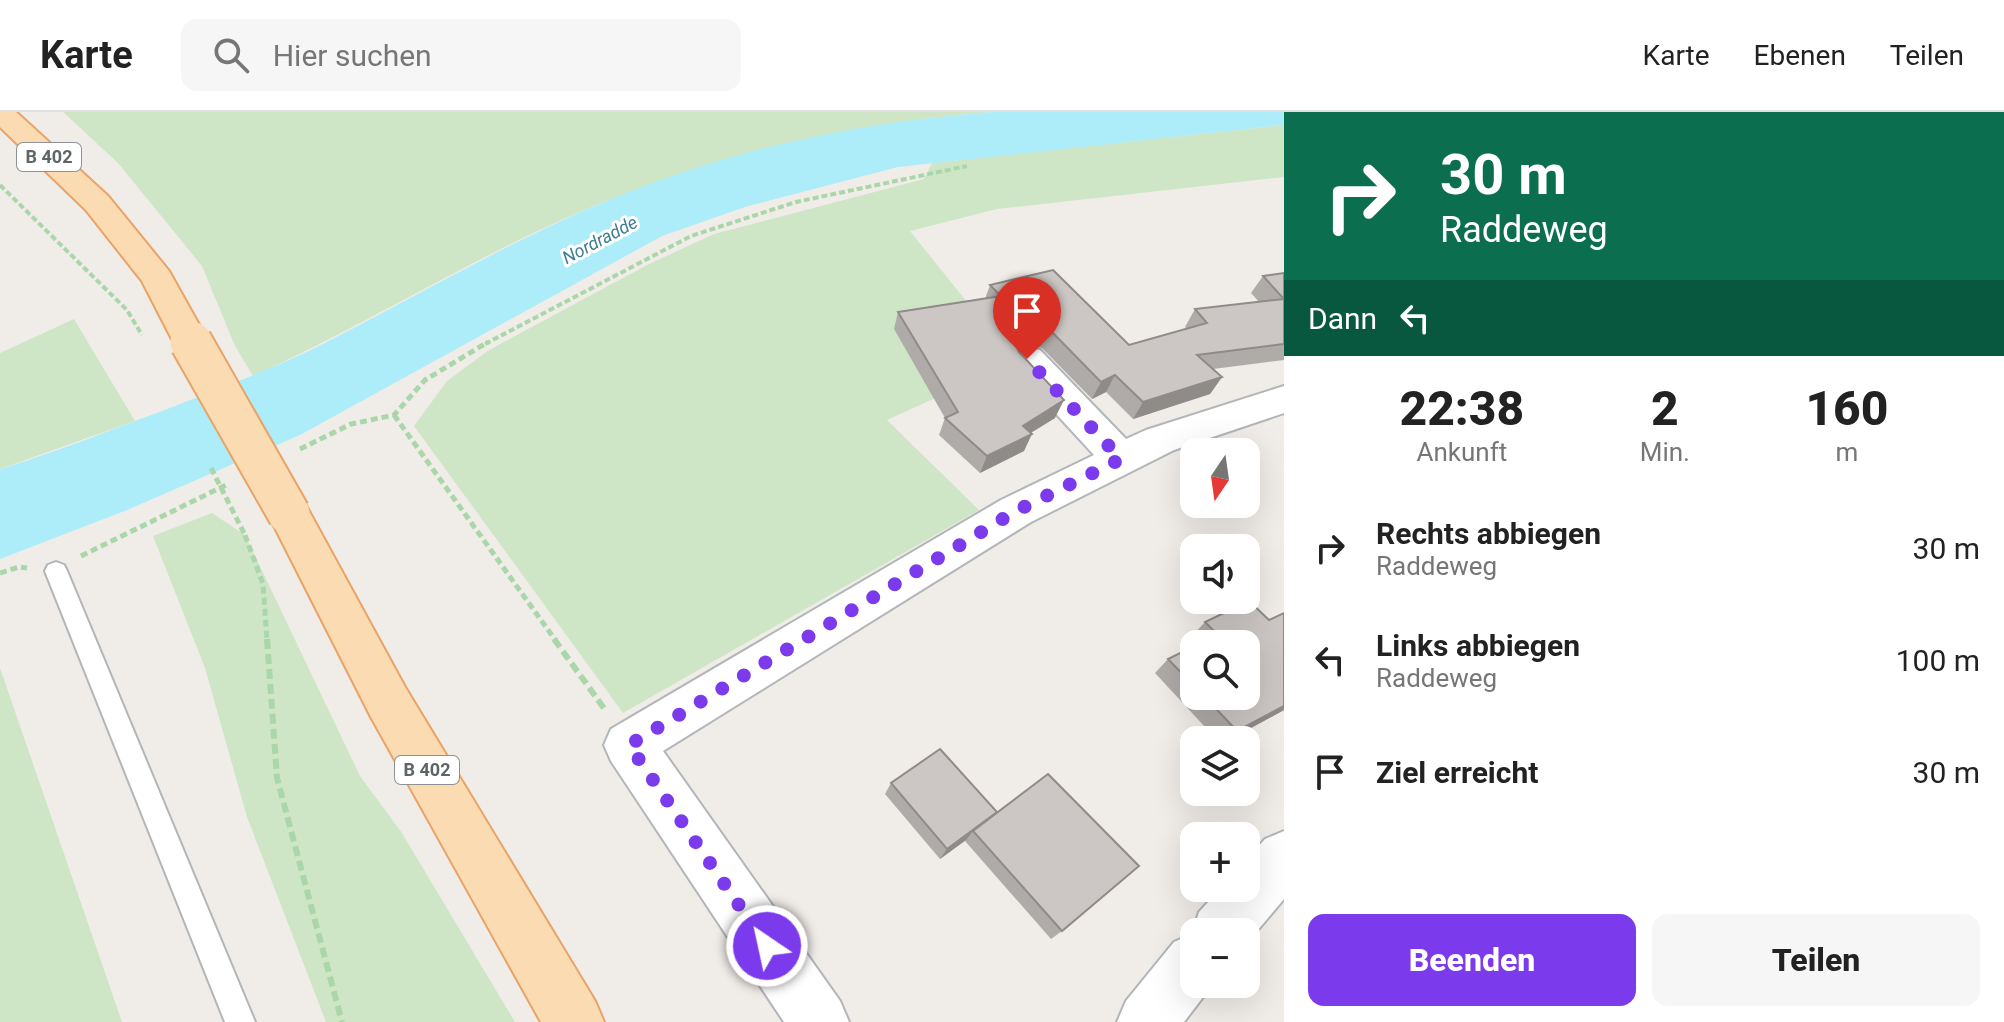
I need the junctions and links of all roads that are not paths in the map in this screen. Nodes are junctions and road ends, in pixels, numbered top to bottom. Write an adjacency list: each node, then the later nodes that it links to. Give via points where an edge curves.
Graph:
1 (0, 112): 10 (main road, B 402, bridge, via 97,203 157,278 189,339 267,525 388,702)
2 (1027, 359): 4 (street)
3 (1284, 399): 4 (street, via 1160,440)
4 (1121, 459): 11 (street, via 1016,511 629,745)
5 (56, 571): 9 (lane)
6 (1284, 858): 7 (street)
7 (1231, 918)
8 (1180, 980): 12 (street)
9 (240, 1022)
10 (574, 1022)
11 (819, 1022)
12 (1147, 1022)

